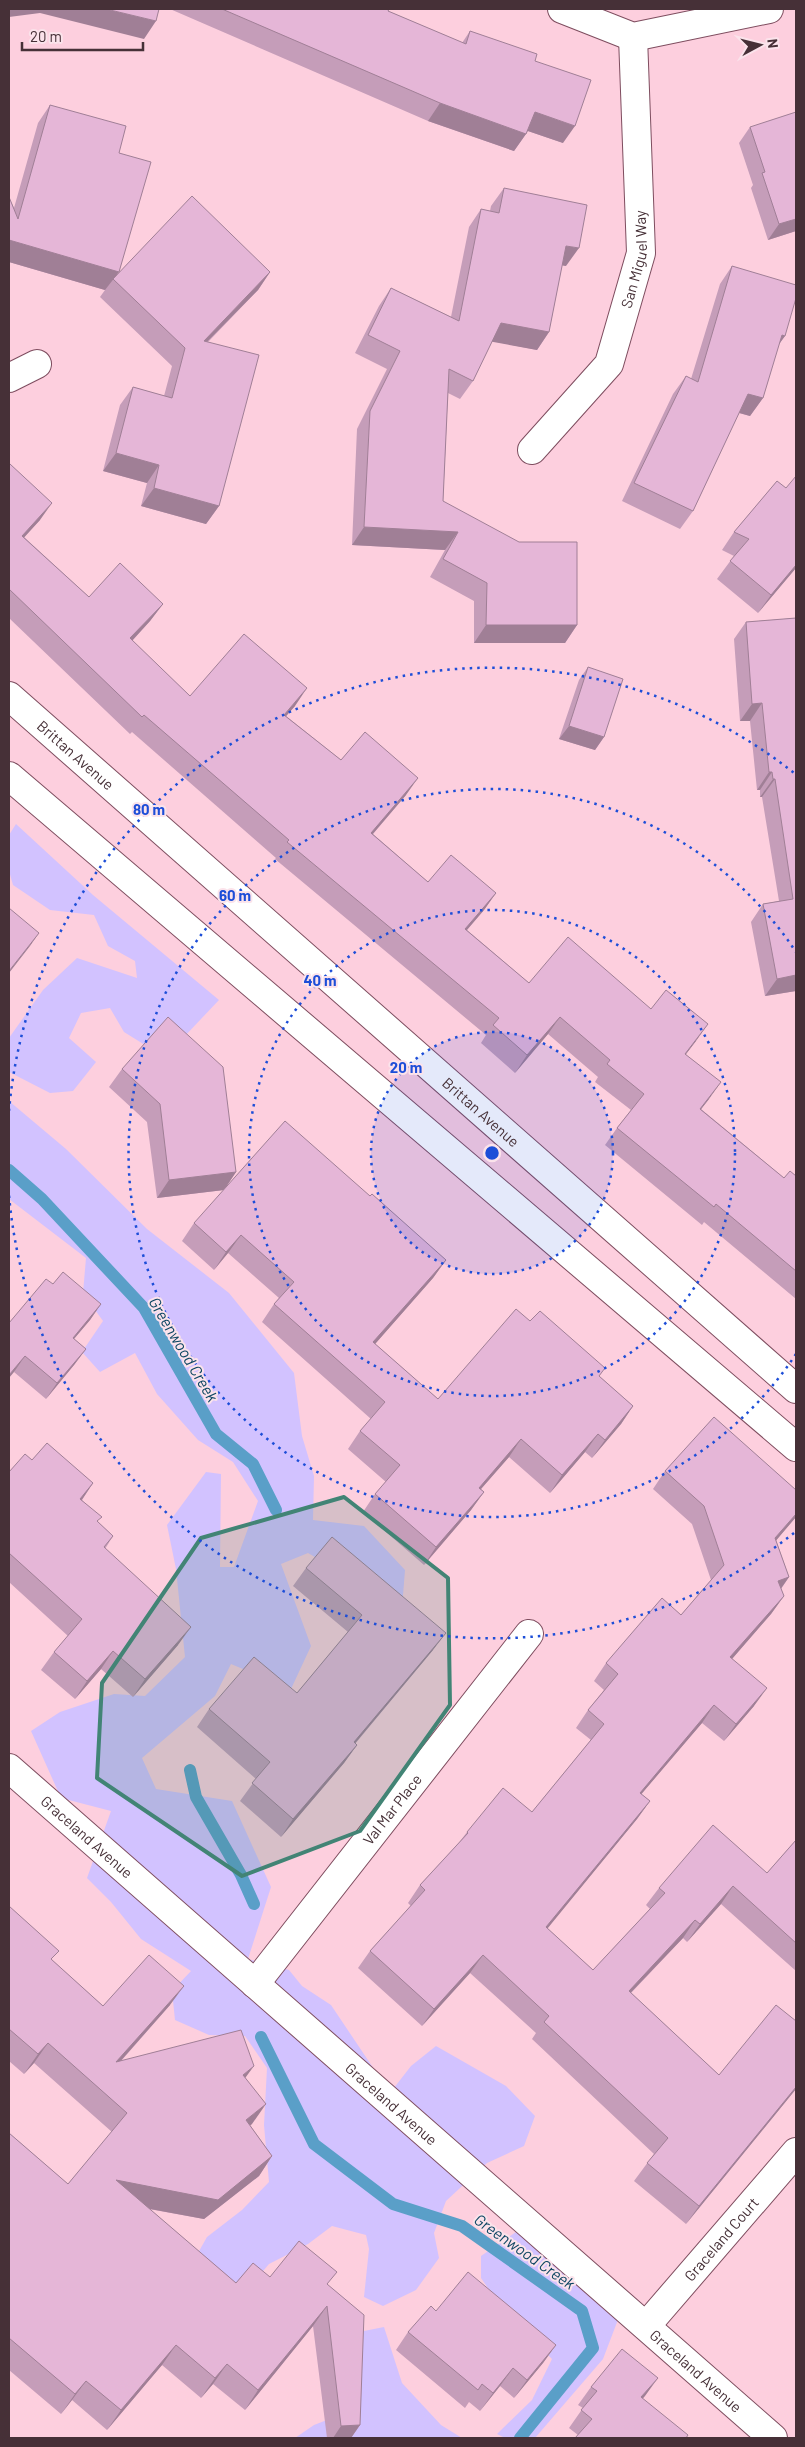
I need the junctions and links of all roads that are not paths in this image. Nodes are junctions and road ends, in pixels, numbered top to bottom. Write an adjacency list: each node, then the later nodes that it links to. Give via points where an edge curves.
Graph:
1 (562, 9): 3 (street)
2 (769, 9): 3 (street)
3 (633, 36): 6 (street, San Miguel Way, via 642,253 609,364)
4 (38, 364): 5 (street)
5 (9, 378)
6 (532, 450)
7 (9, 696): 9 (street, Brittan Avenue)
8 (9, 776): 10 (street)
9 (796, 1389)
10 (796, 1447)
11 (529, 1634): 13 (street, Val Mar Place)
12 (9, 1768): 13 (street, Graceland Avenue)
13 (255, 1984): 15 (street, Graceland Avenue)
14 (796, 2152): 15 (street, Graceland Court)
15 (646, 2326): 16 (street, Graceland Avenue)
16 (774, 2438)

